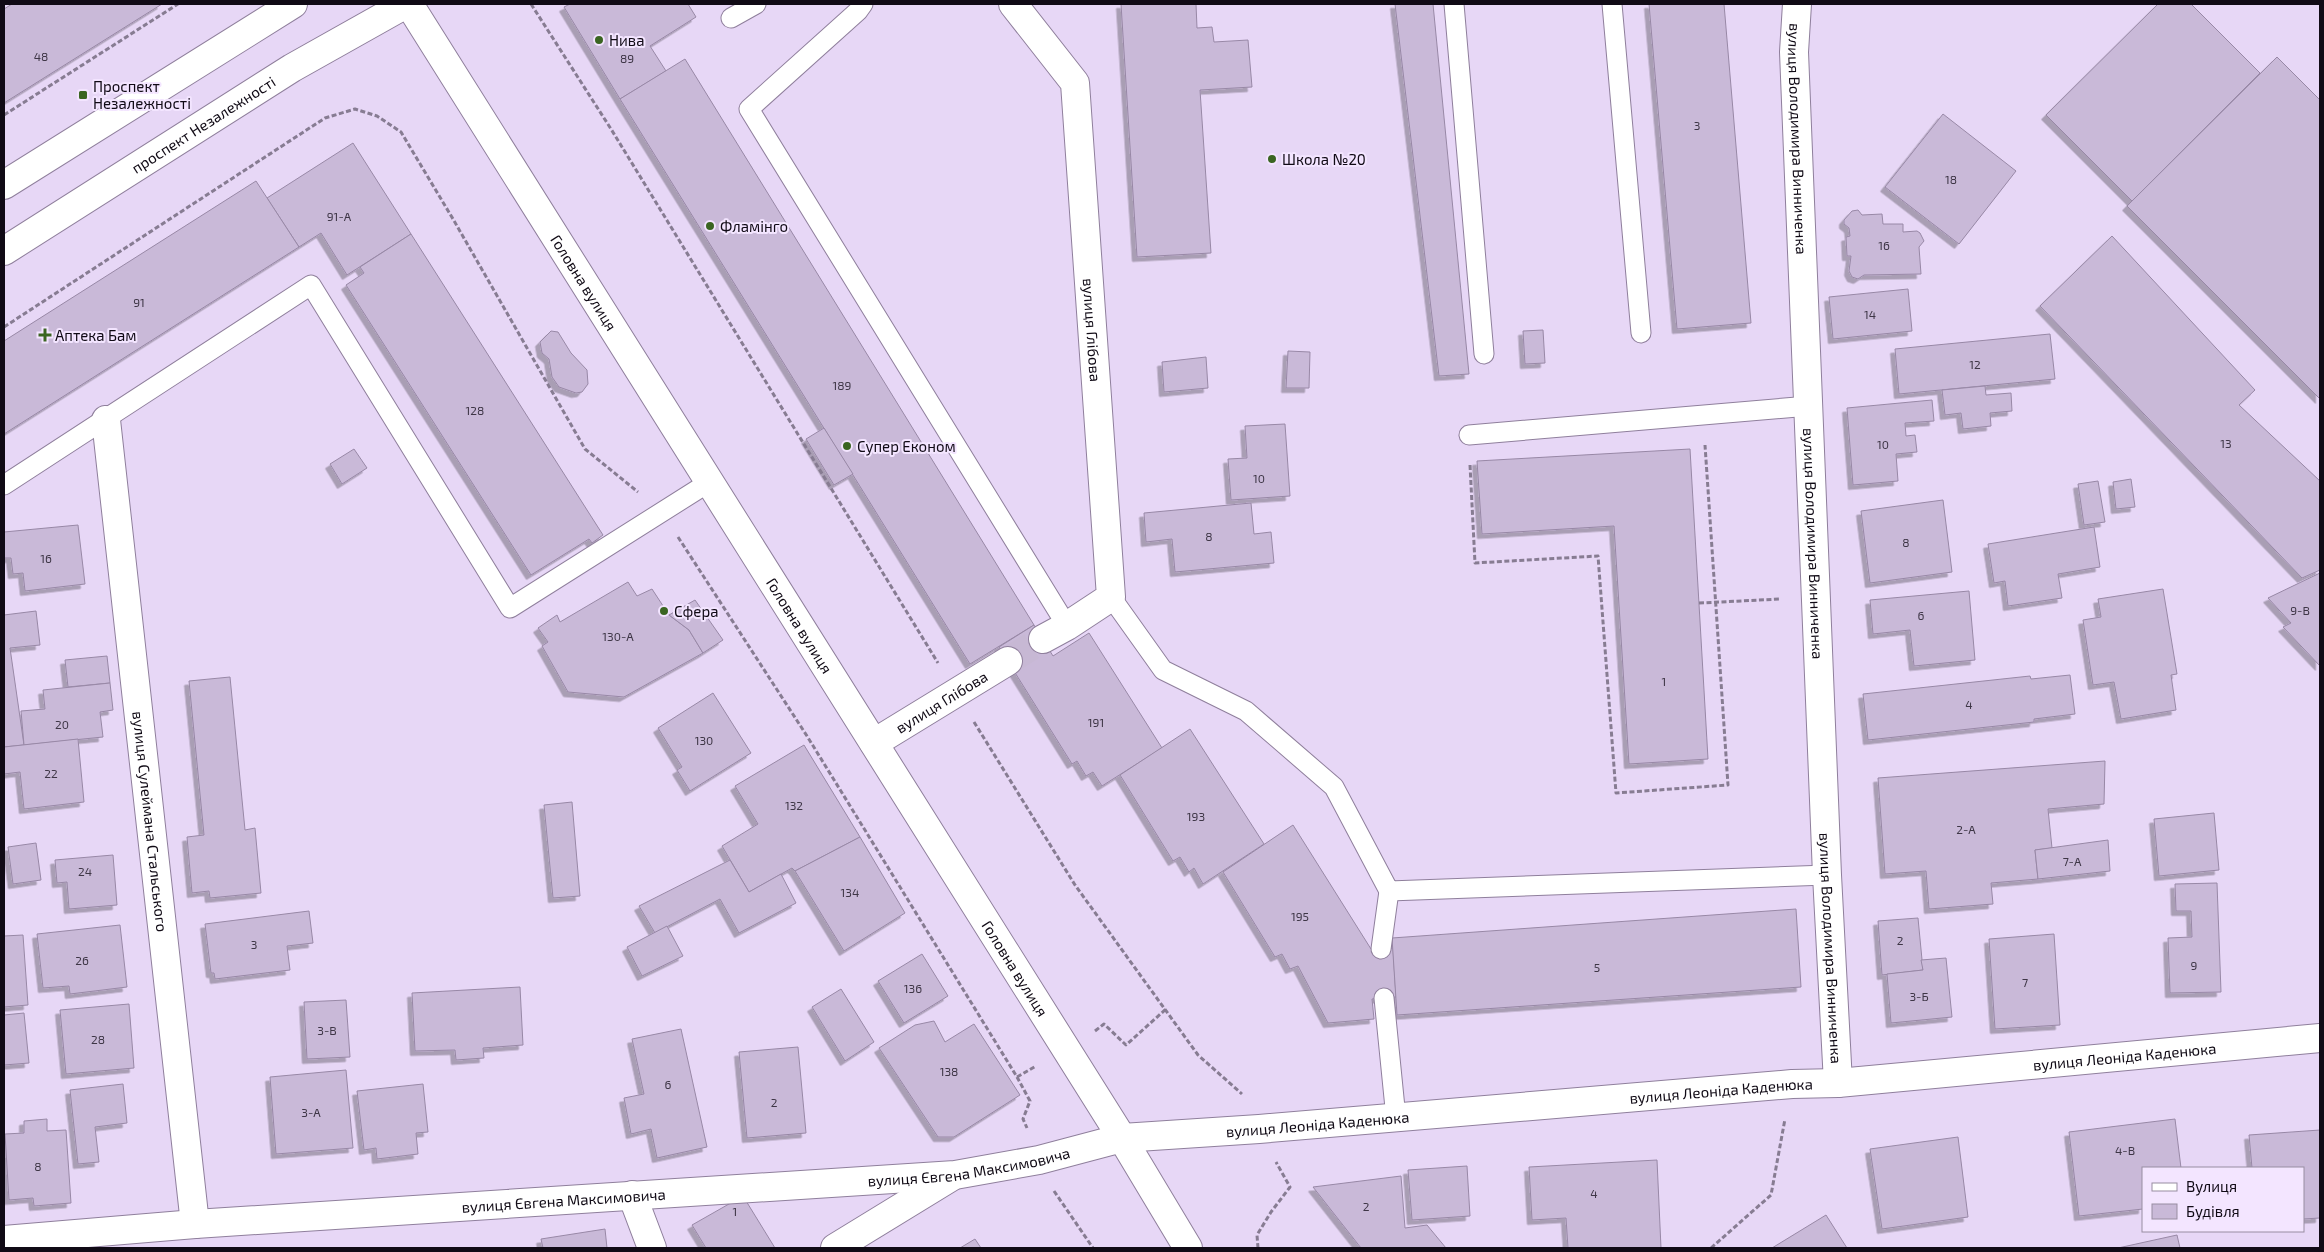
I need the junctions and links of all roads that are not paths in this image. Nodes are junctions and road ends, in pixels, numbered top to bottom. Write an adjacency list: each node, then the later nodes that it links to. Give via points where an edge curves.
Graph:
1 (293, 4): 10 (street)
2 (408, 4): 11 (street, проспект Незалежності, via 292,68); 17 (street, Головна вулиця)
3 (756, 4): 9 (lane)
4 (864, 4): 20 (lane, via 749,109)
5 (1013, 4): 19 (street, вулиця Глібова, via 1075,83)
6 (1454, 4): 13 (lane)
7 (1612, 4): 12 (lane)
8 (1797, 4): 14 (street, вулиця Володимира Винниченка, via 1794,52)
9 (731, 18)
10 (4, 184)
11 (4, 251)
12 (1642, 333)
13 (1484, 354)
14 (1808, 406): 16 (lane); 24 (street, вулиця Володимира Винниченка)
15 (106, 420): 17 (lane, via 311,285 510,608); 18 (lane); 34 (street, вулиця Сулеймана Стальського)
16 (1469, 435)
17 (710, 481): 23 (street, Головна вулиця)
18 (4, 485)
19 (1111, 596): 20 (street); 25 (lane, via 1163,670 1246,711 1334,787)
20 (1067, 626): 21 (street)
21 (1043, 639)
22 (1008, 661): 23 (street, вулиця Глібова)
23 (874, 743): 31 (street, Головна вулиця)
24 (1827, 875): 25 (lane); 29 (street, вулиця Володимира Винниченка)
25 (1388, 890): 26 (lane)
26 (1381, 949)
27 (1384, 998): 30 (lane)
28 (2320, 1038): 29 (street, вулиця Леоніда Каденюка)
29 (1838, 1083): 30 (street, вулиця Леоніда Каденюка, via 1792,1084)
30 (1396, 1118): 31 (street, вулиця Леоніда Каденюка)
31 (1122, 1138): 32 (street, вулиця Євгена Максимовича, via 1039,1160); 38 (street, Головна вулиця)
32 (955, 1174): 33 (street, вулиця Євгена Максимовича); 37 (street)
33 (632, 1195): 34 (street, вулиця Євгена Максимовича); 36 (street)
34 (195, 1224): 35 (street, вулиця Євгена Максимовича)
35 (4, 1240)
36 (652, 1248)
37 (835, 1248)
38 (1188, 1248)

